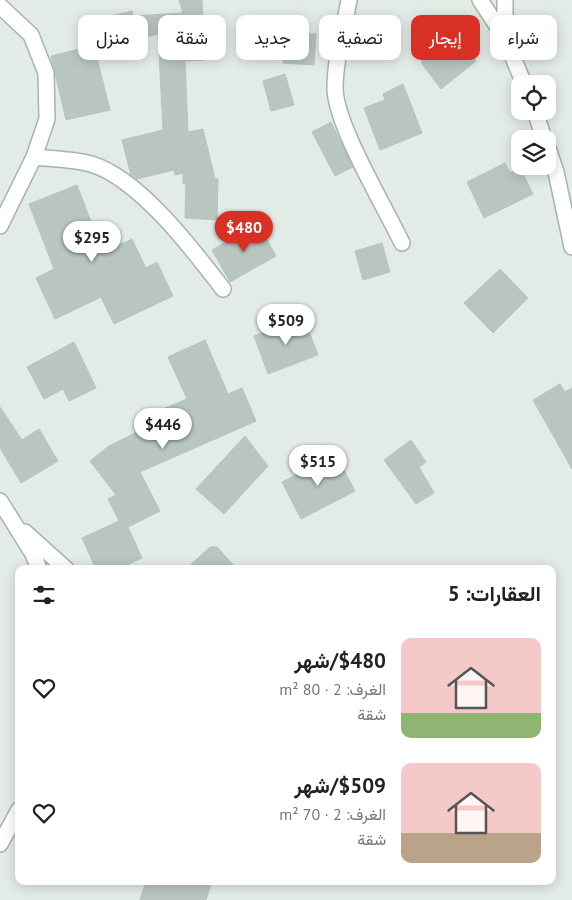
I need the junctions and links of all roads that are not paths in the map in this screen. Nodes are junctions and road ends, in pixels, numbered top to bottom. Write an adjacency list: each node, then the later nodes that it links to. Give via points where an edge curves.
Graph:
1 (349, 0): 12 (street, via 335,88 354,147)
2 (480, 0): 5 (street)
3 (505, 0): 6 (street)
4 (0, 6): 9 (street, via 31,35 46,73 46,119)
5 (490, 15)
6 (505, 15)
7 (514, 60): 8 (street)
8 (520, 75)
9 (34, 157): 11 (street); 14 (street, via 91,164 113,173 192,248)
10 (556, 172): 13 (street)
11 (0, 226)
12 (402, 243)
13 (572, 247)
14 (223, 289)
15 (0, 501): 16 (street)
16 (13, 521): 17 (street); 18 (street)
17 (37, 565)
18 (62, 565)
19 (15, 817): 20 (street)
20 (0, 844)

